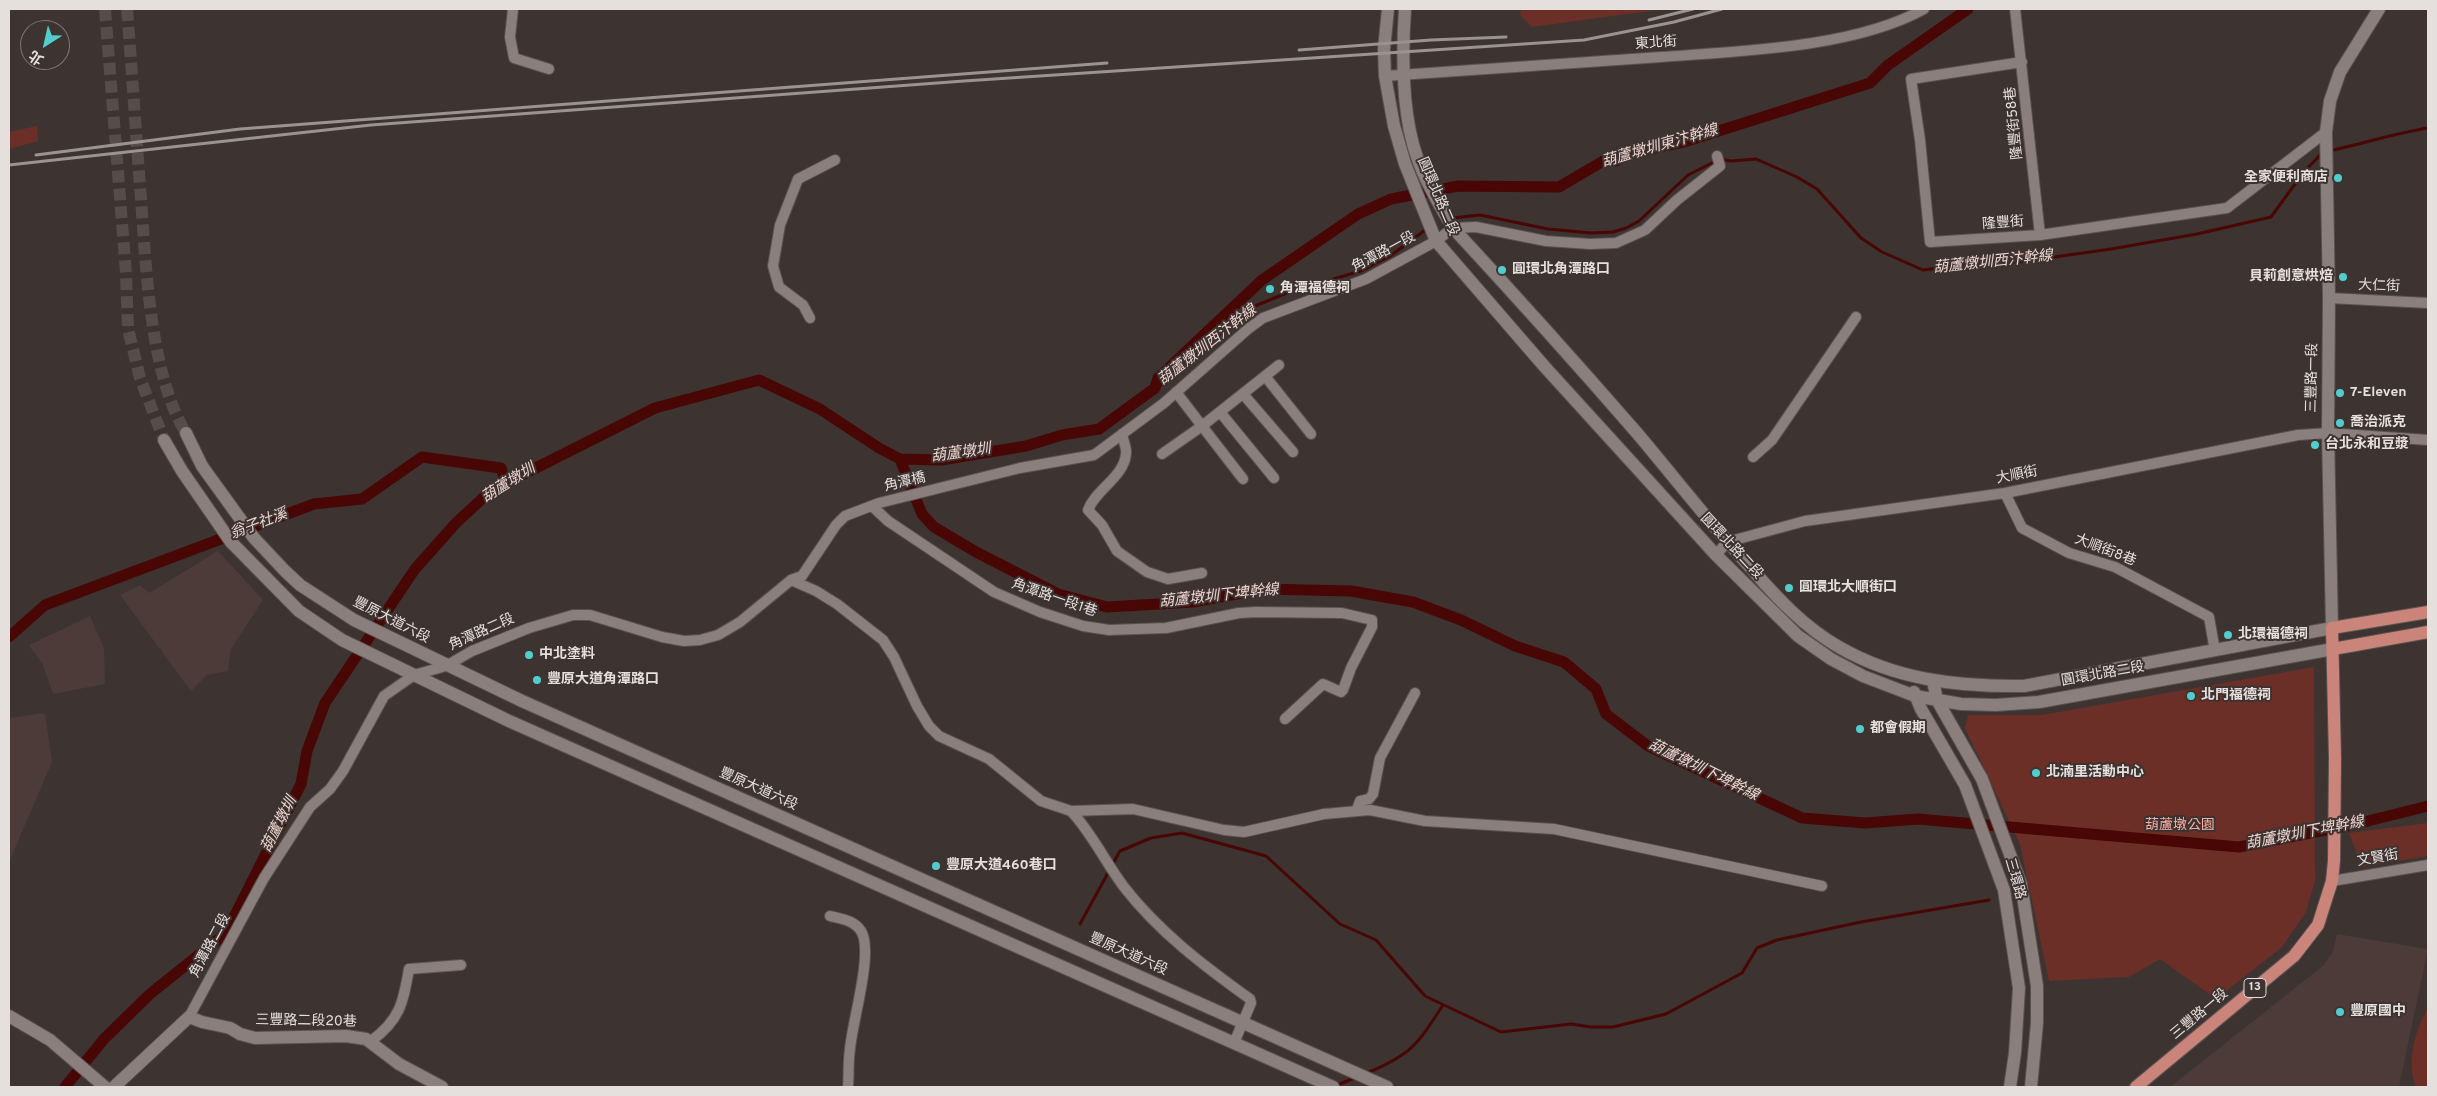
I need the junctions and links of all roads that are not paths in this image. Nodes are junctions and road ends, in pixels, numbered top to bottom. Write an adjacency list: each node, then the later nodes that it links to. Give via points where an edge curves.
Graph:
1 (514, 9): 8 (street, via 510,37 514,58)
2 (1388, 9): 10 (street, 圓環北路二段)
3 (1404, 9): 9 (street, 圓環北路二段)
4 (1924, 9): 9 (street, 東北街, via 1864,31 1811,43 1709,54)
5 (2016, 9): 7 (street, 隆豐街58巷)
6 (2379, 9): 11 (street, 三豐路一段, via 2340,72 2330,101)
7 (2022, 62): 16 (street, 隆豐街58巷); 16 (street, 隆豐街, via 1911,79 1930,242)
8 (549, 69)
9 (1403, 75): 10 (street, 東北街); 14 (street, 圓環北路二段)
10 (1385, 76): 14 (street, 圓環北路二段, via 1394,126)
11 (2326, 132): 16 (street, 隆豐街, via 2227,208); 18 (street, 三豐路一段)
12 (835, 160): 21 (street, via 798,179 780,225 774,266 779,287 803,305)
13 (1718, 161): 15 (street, via 1645,230 1616,242 1546,241 1476,228)
14 (1411, 162): 15 (street, 圓環北路二段); 17 (street, 圓環北路二段)
15 (1453, 228): 17 (street, 角潭路一段); 42 (street, 圓環北路二段, via 1637,434)
16 (2040, 235)
17 (1436, 241): 24 (street, 角潭路一段, via 1366,279 1263,318); 43 (street, 圓環北路二段, via 1544,366)
18 (2329, 298): 19 (street, 大仁街); 29 (street, 三豐路一段)
19 (2428, 303)
20 (1856, 316): 36 (street, via 1772,440)
21 (810, 318)
22 (1279, 365): 23 (street)
23 (1265, 376): 25 (street); 31 (street)
24 (1176, 392): 27 (street); 30 (street, 角潭路一段)
25 (1243, 394): 26 (street); 34 (street)
26 (1220, 412): 27 (street); 37 (street)
27 (1202, 426): 35 (street); 38 (street)
28 (186, 433): 51 (street, 豐原大道六段, via 202,466 254,538 284,571 354,620)
29 (2328, 433): 33 (street, 大順街); 40 (street, 大順街, via 2298,434 2226,447); 47 (street, 三豐路一段)
30 (1122, 434): 39 (street, 角潭路一段, via 1094,455 1020,468); 44 (street, via 1125,459 1088,510 1118,551 1147,572 1168,579)
31 (1311, 434)
32 (164, 440): 52 (street, via 231,542 299,611 344,641)
33 (2427, 441)
34 (1293, 452)
35 (1162, 454)
36 (1753, 457)
37 (1274, 478)
38 (1243, 479)
39 (937, 490): 41 (street, 角潭橋)
40 (2005, 493): 42 (street, 大順街, via 1805,520); 50 (street, 大順街8巷, via 2022,528 2069,553 2115,567 2209,616)
41 (875, 504): 45 (street, 角潭路二段, via 845,516 802,576); 58 (street, 角潭路一段1巷, via 888,521 994,592 1083,626 1109,630 1166,628 1239,612 1342,613 1372,620 1372,627 1343,690 1340,692 1323,684)
42 (1727, 542): 43 (street); 53 (street, 圓環北路二段, via 1782,603 1821,636 1857,657)
43 (1716, 554): 56 (street, 圓環北路二段, via 1783,623 1814,648 1863,676)
44 (1202, 574)
45 (791, 580): 51 (street, 角潭路二段, via 740,622 708,638 677,640 590,615 573,615 472,651); 60 (street, via 837,604 883,640 917,706 939,736 989,759 1041,801)
46 (2428, 612): 47 (main road)
47 (2332, 628): 49 (main road, 三豐路一段 / 13); 50 (street, 圓環北路二段)
48 (2428, 632): 49 (main road)
49 (2333, 649): 57 (street, 圓環北路二段, via 2039,702 1978,704); 62 (main road, 三豐路一段 / 13)
50 (2215, 651): 54 (street, 圓環北路二段, via 2024,686 1984,687)
51 (446, 666): 52 (street, 角潭路二段); 70 (street, 豐原大道六段)
52 (414, 675): 69 (street, 角潭路二段, via 384,696 343,771 330,789 310,807 269,870); 72 (street, via 509,721)
53 (1909, 675): 54 (street, 圓環北路二段); 56 (street, 三環路)
54 (1932, 680): 57 (street, 三環路)
55 (1415, 693): 59 (street, via 1380,758 1373,794 1369,799 1360,801)
56 (1915, 696): 57 (street, 圓環北路二段); 67 (street, 三環路, via 1965,785 2004,890)
57 (1937, 700): 66 (street, 三環路, via 1982,779 2021,884)
58 (1285, 719)
59 (1357, 809): 60 (street, via 1244,832 1133,809); 63 (street, via 1391,812 1425,821 1554,829)
60 (1071, 811): 70 (street, via 1143,909 1194,959 1250,999)
61 (2428, 865): 62 (street, 文賢街)
62 (2332, 881): 81 (main road, 三豐路一段 / 13, via 2318,925 2302,948)
63 (1822, 886)
64 (830, 916): 77 (street, via 856,925 865,943 863,978 850,1047)
65 (461, 965): 71 (street, via 409,969 403,1003 396,1017 383,1033)
66 (2037, 986): 67 (street); 80 (street, 三環路)
67 (2019, 988): 79 (street, 三環路)
68 (9, 1016): 74 (street, via 50,1040)
69 (189, 1017): 71 (street, 三豐路二段20巷, via 255,1038 346,1036); 75 (street, 角潭路二段)
70 (1243, 1023): 72 (street); 78 (street, 豐原大道六段)
71 (371, 1041): 76 (street, 三豐路二段20巷, via 399,1064)
72 (1234, 1043): 73 (street)
73 (1330, 1086)
74 (105, 1087)
75 (114, 1087)
76 (442, 1087)
77 (848, 1087)
78 (1386, 1087)
79 (2010, 1087)
80 (2031, 1087)
81 (2136, 1087)

